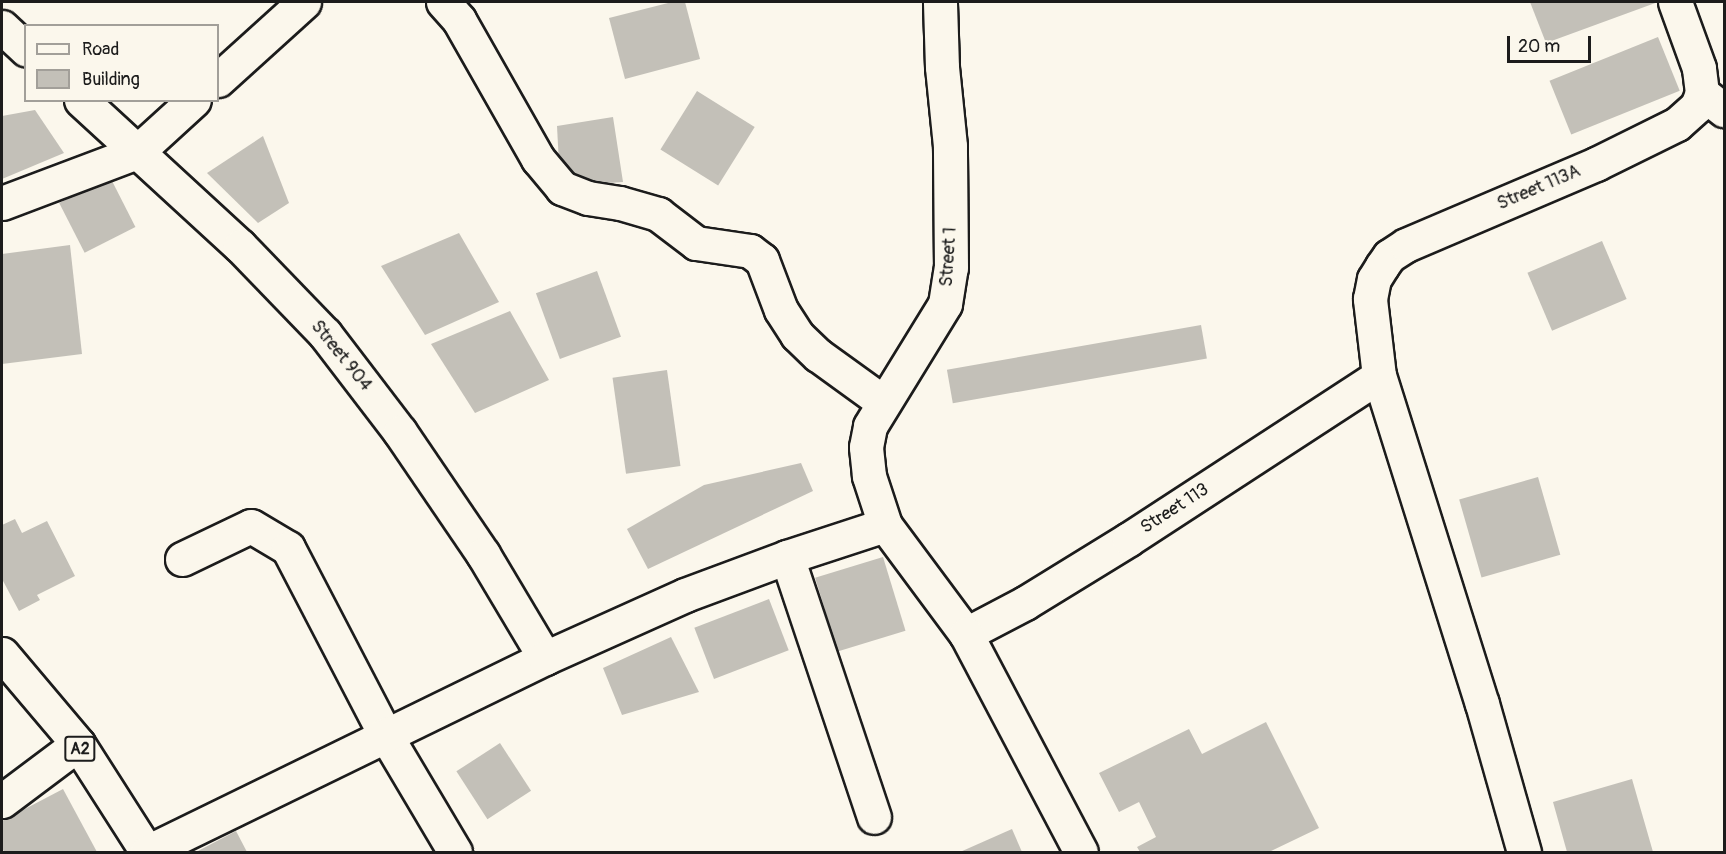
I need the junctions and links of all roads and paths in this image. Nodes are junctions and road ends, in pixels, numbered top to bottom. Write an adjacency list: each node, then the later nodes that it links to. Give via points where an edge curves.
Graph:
1 (304, 2): 7 (street)
2 (443, 2): 14 (street, via 459,20 538,159 562,188 658,214 696,243 750,251 762,260 781,310 797,335)
3 (940, 2): 14 (street, Street 1, via 950,146 951,268 945,304)
4 (1675, 2): 10 (street, Street 113A)
5 (2, 27): 6 (street)
6 (24, 47)
7 (219, 79)
8 (83, 102): 11 (street, Street 904)
9 (192, 102): 11 (street)
10 (1714, 102): 13 (street, Street 113A, via 1697,106 1677,124 1596,164 1406,245 1389,256 1374,279 1370,299)
11 (137, 152): 12 (street); 20 (street, Street 904, via 292,298 357,372 483,554)
12 (2, 203)
13 (1378, 376): 18 (street, Street 113, via 1129,539); 28 (street, Street 113A, via 1482,704)
14 (883, 402): 15 (street, Street 1, via 870,426 866,447 869,476)
15 (885, 525): 16 (street); 18 (street, Street 1)
16 (787, 557): 20 (street, via 685,595); 24 (street)
17 (182, 559): 21 (street, via 251,526 288,548)
18 (966, 634): 27 (street, Street 1)
19 (2, 654): 22 (street, A2)
20 (545, 658): 21 (street)
21 (386, 734): 25 (street); 26 (street)
22 (78, 744): 23 (street); 25 (street, A2)
23 (2, 801)
24 (874, 817)
25 (147, 852)
26 (455, 852)
27 (1082, 852)
28 (1524, 852)

